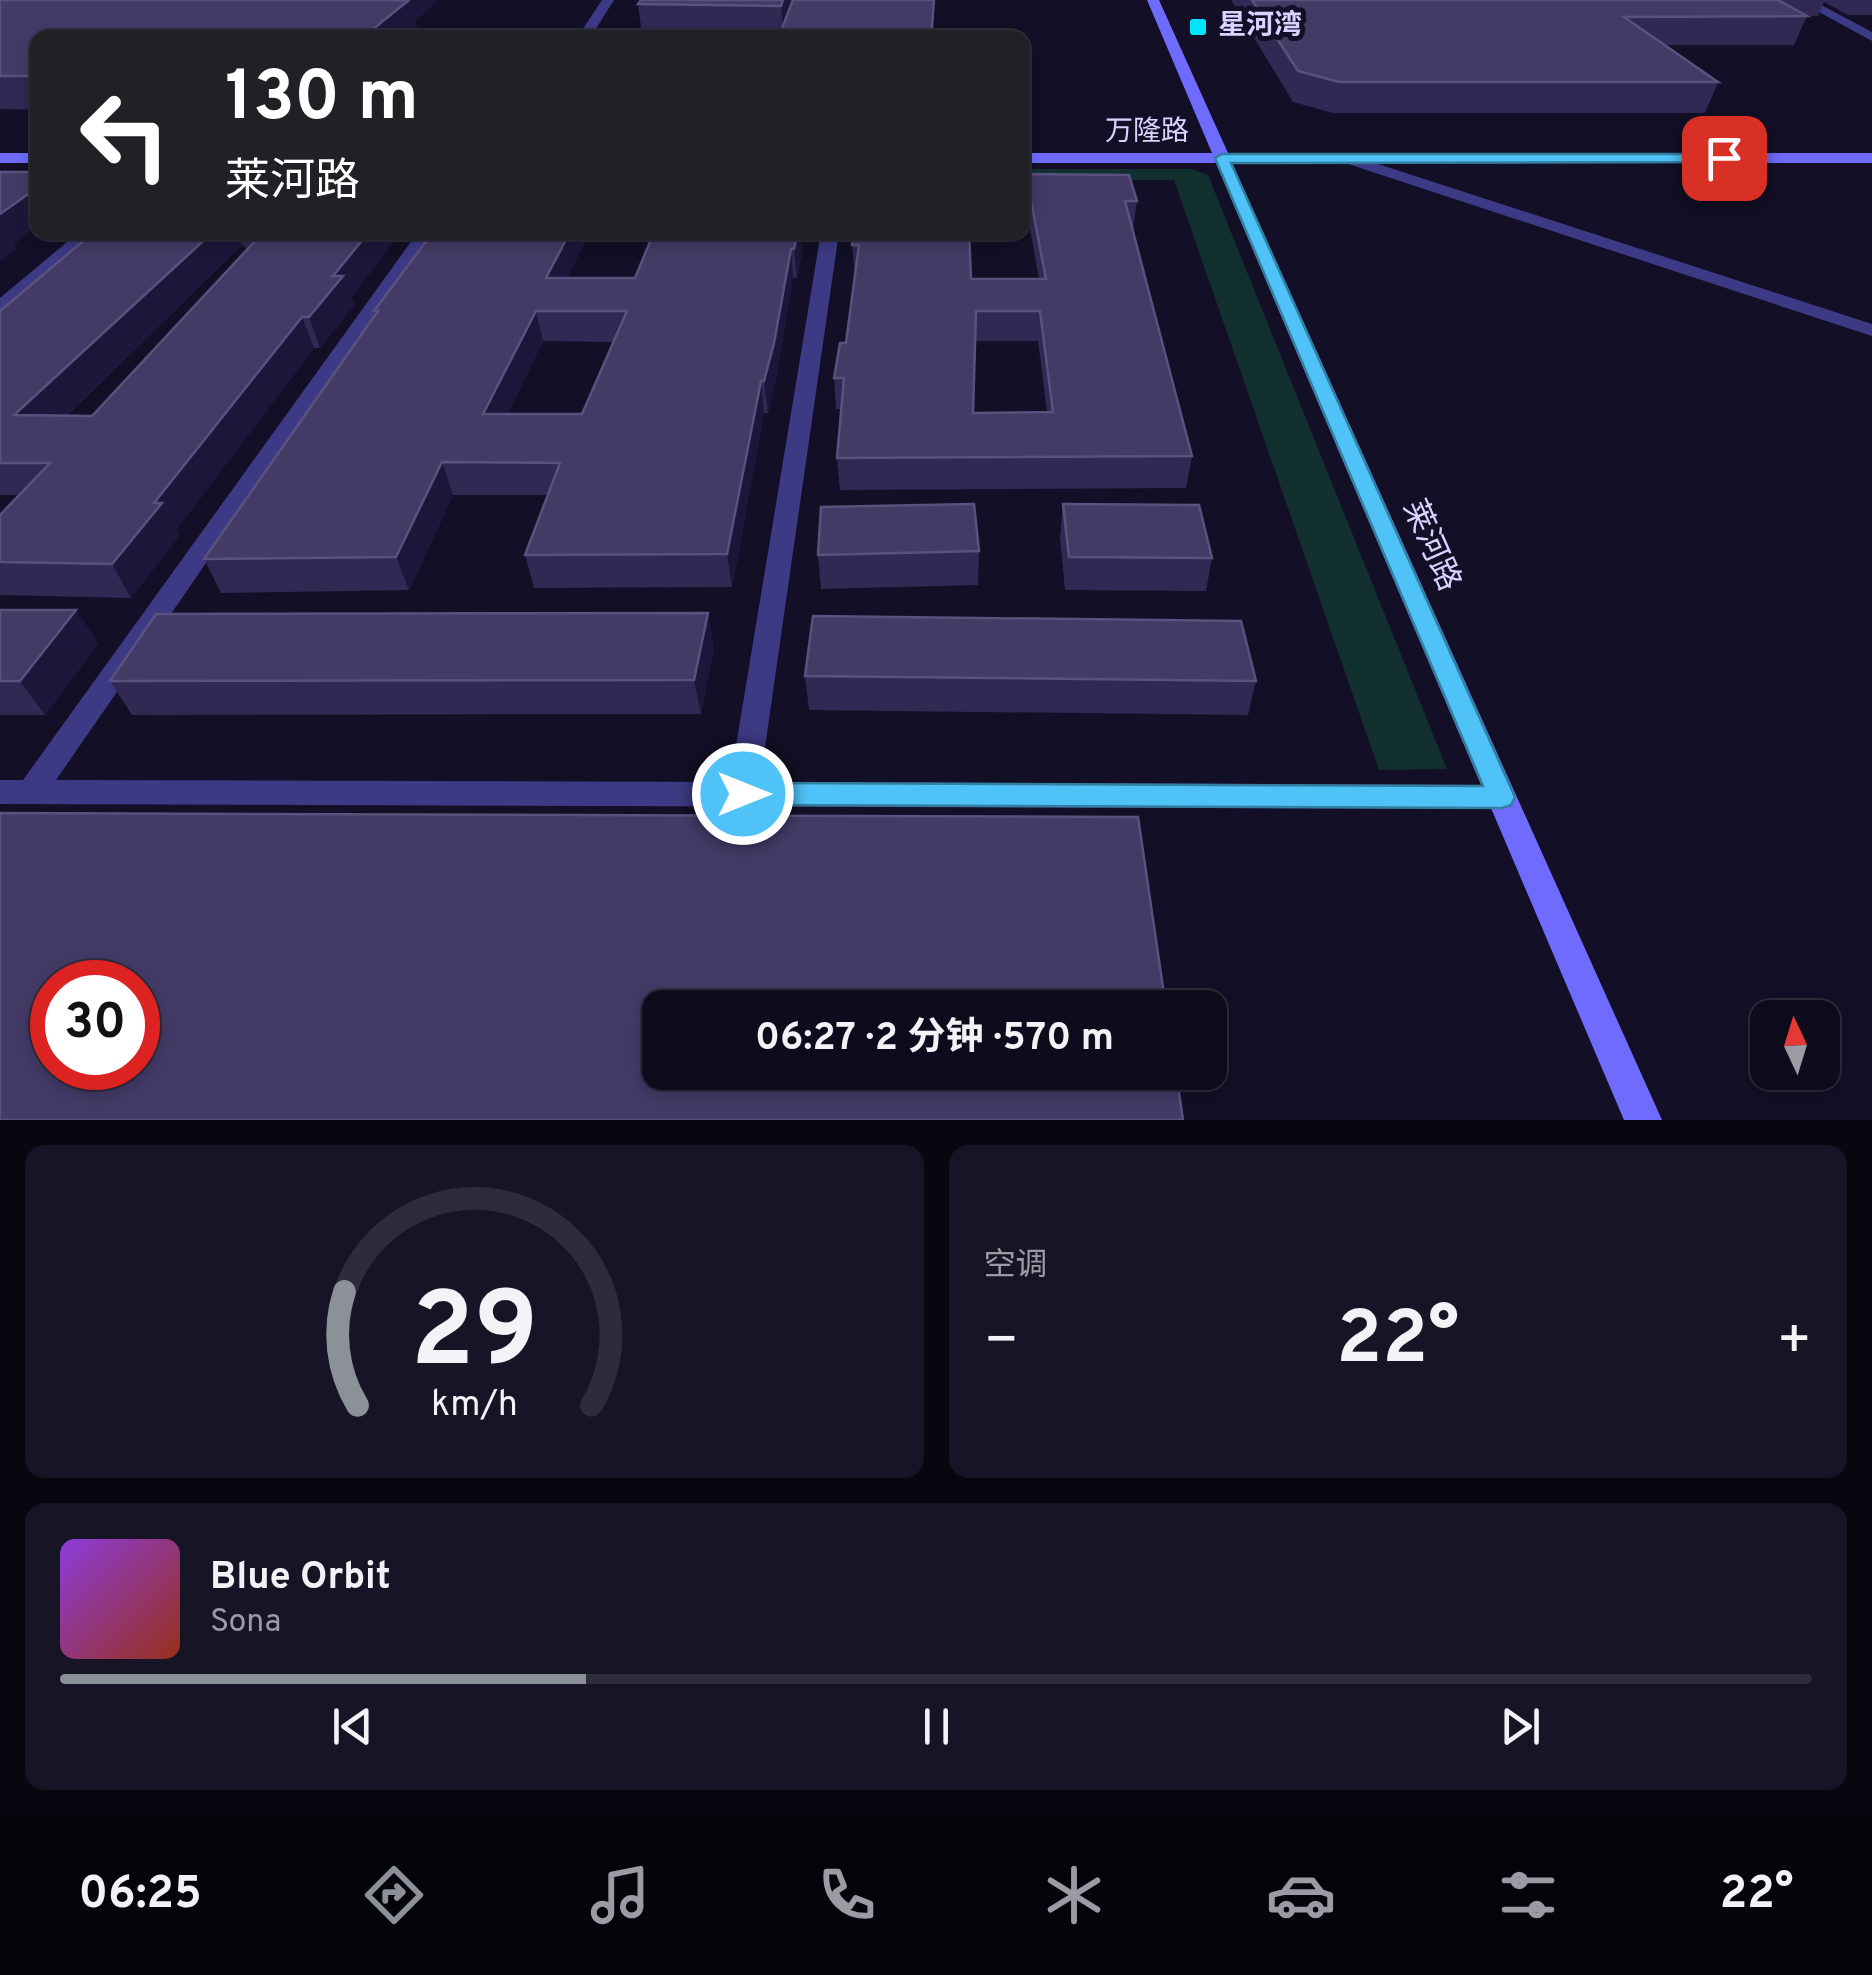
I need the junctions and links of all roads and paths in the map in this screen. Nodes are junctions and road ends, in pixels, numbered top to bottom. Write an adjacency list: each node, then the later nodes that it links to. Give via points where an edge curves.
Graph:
1 (608, 0): 4 (street)
2 (1152, 0): 9 (street, 莱河路)
3 (1802, 0): 5 (street)
4 (588, 30)
5 (1872, 37)
6 (0, 158): 7 (street)
7 (30, 158)
8 (1030, 158): 9 (street, 万隆路)
9 (1222, 158): 10 (street, 万隆路); 20 (street, 莱河路)
10 (1344, 158): 11 (street, 万隆路); 16 (street)
11 (1872, 158)
12 (81, 240): 15 (street)
13 (421, 240): 18 (street)
14 (829, 240): 19 (street)
15 (0, 308)
16 (1872, 330)
17 (0, 792): 18 (street)
18 (32, 792): 19 (street)
19 (743, 794): 20 (street)
20 (1502, 797): 21 (street, 莱河路)
21 (1643, 1120)

